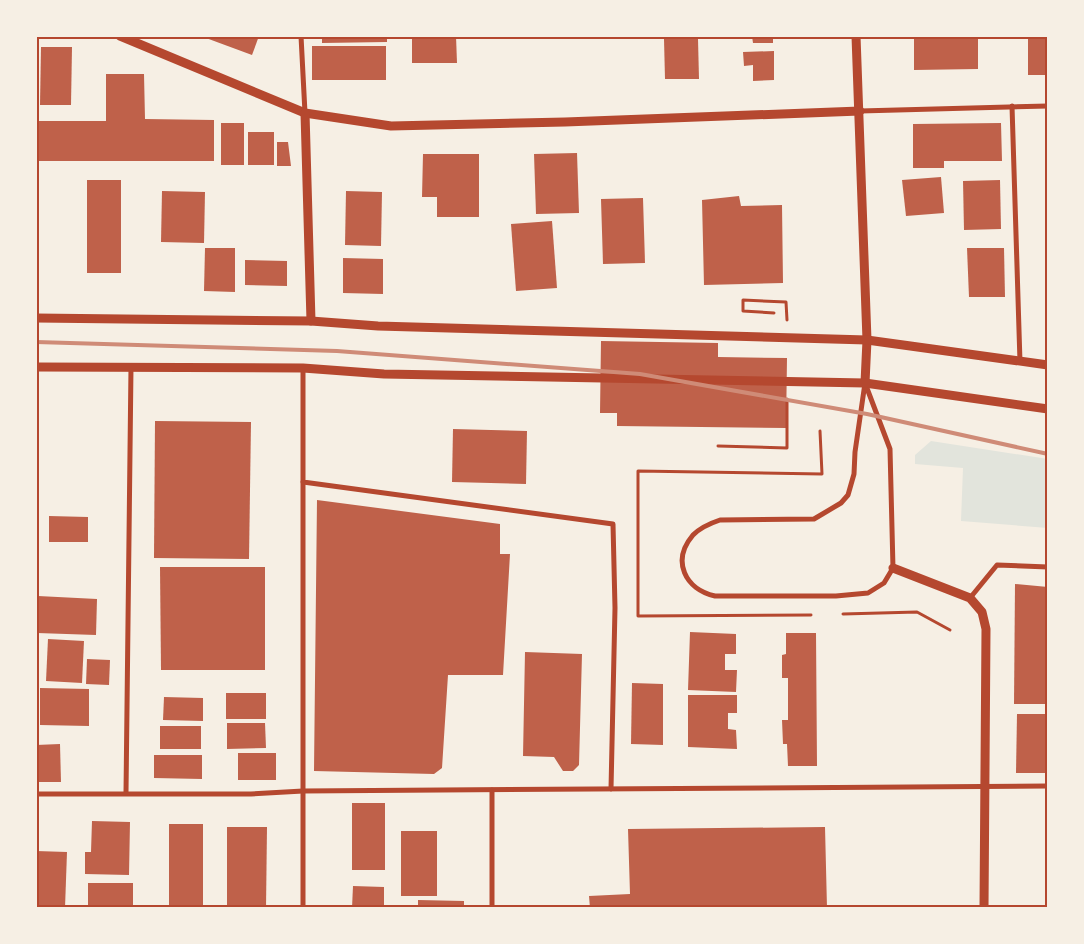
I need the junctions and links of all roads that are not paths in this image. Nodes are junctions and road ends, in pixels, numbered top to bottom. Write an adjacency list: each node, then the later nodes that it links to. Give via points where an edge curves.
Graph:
1 (120, 36): 7 (street)
2 (301, 36): 7 (street)
3 (856, 36): 6 (street)
4 (1012, 106): 5 (street); 6 (street); 11 (street)
5 (1048, 106)
6 (860, 110): 7 (street, via 391,126); 10 (street)
7 (305, 113): 9 (street)
8 (36, 318): 9 (street)
9 (311, 321): 10 (street, via 378,326)
10 (867, 340): 11 (street); 16 (street)
11 (1020, 362): 12 (street)
12 (1048, 365)
13 (36, 367): 14 (street)
14 (130, 367): 15 (street); 27 (street)
15 (303, 368): 16 (street, via 384,374); 18 (street)
16 (865, 383): 17 (street); 20 (street, via 890,449); 20 (street, via 854,474 848,495 841,503 814,518 713,522 693,535 684,552 683,571 693,587 715,596 836,596 868,593 884,582)
17 (1048, 409)
18 (303, 482): 24 (street, via 613,524 615,608); 26 (street)
19 (1048, 567): 21 (street, via 998,565)
20 (893, 568): 21 (street)
21 (970, 598): 22 (street, via 982,612 986,629)
22 (984, 786): 23 (street); 24 (street); 31 (street)
23 (1048, 786)
24 (611, 789): 25 (street)
25 (492, 790): 26 (street); 30 (street)
26 (303, 791): 27 (street); 29 (street)
27 (126, 793): 28 (street)
28 (36, 794)
29 (303, 908)
30 (492, 908)
31 (984, 908)

